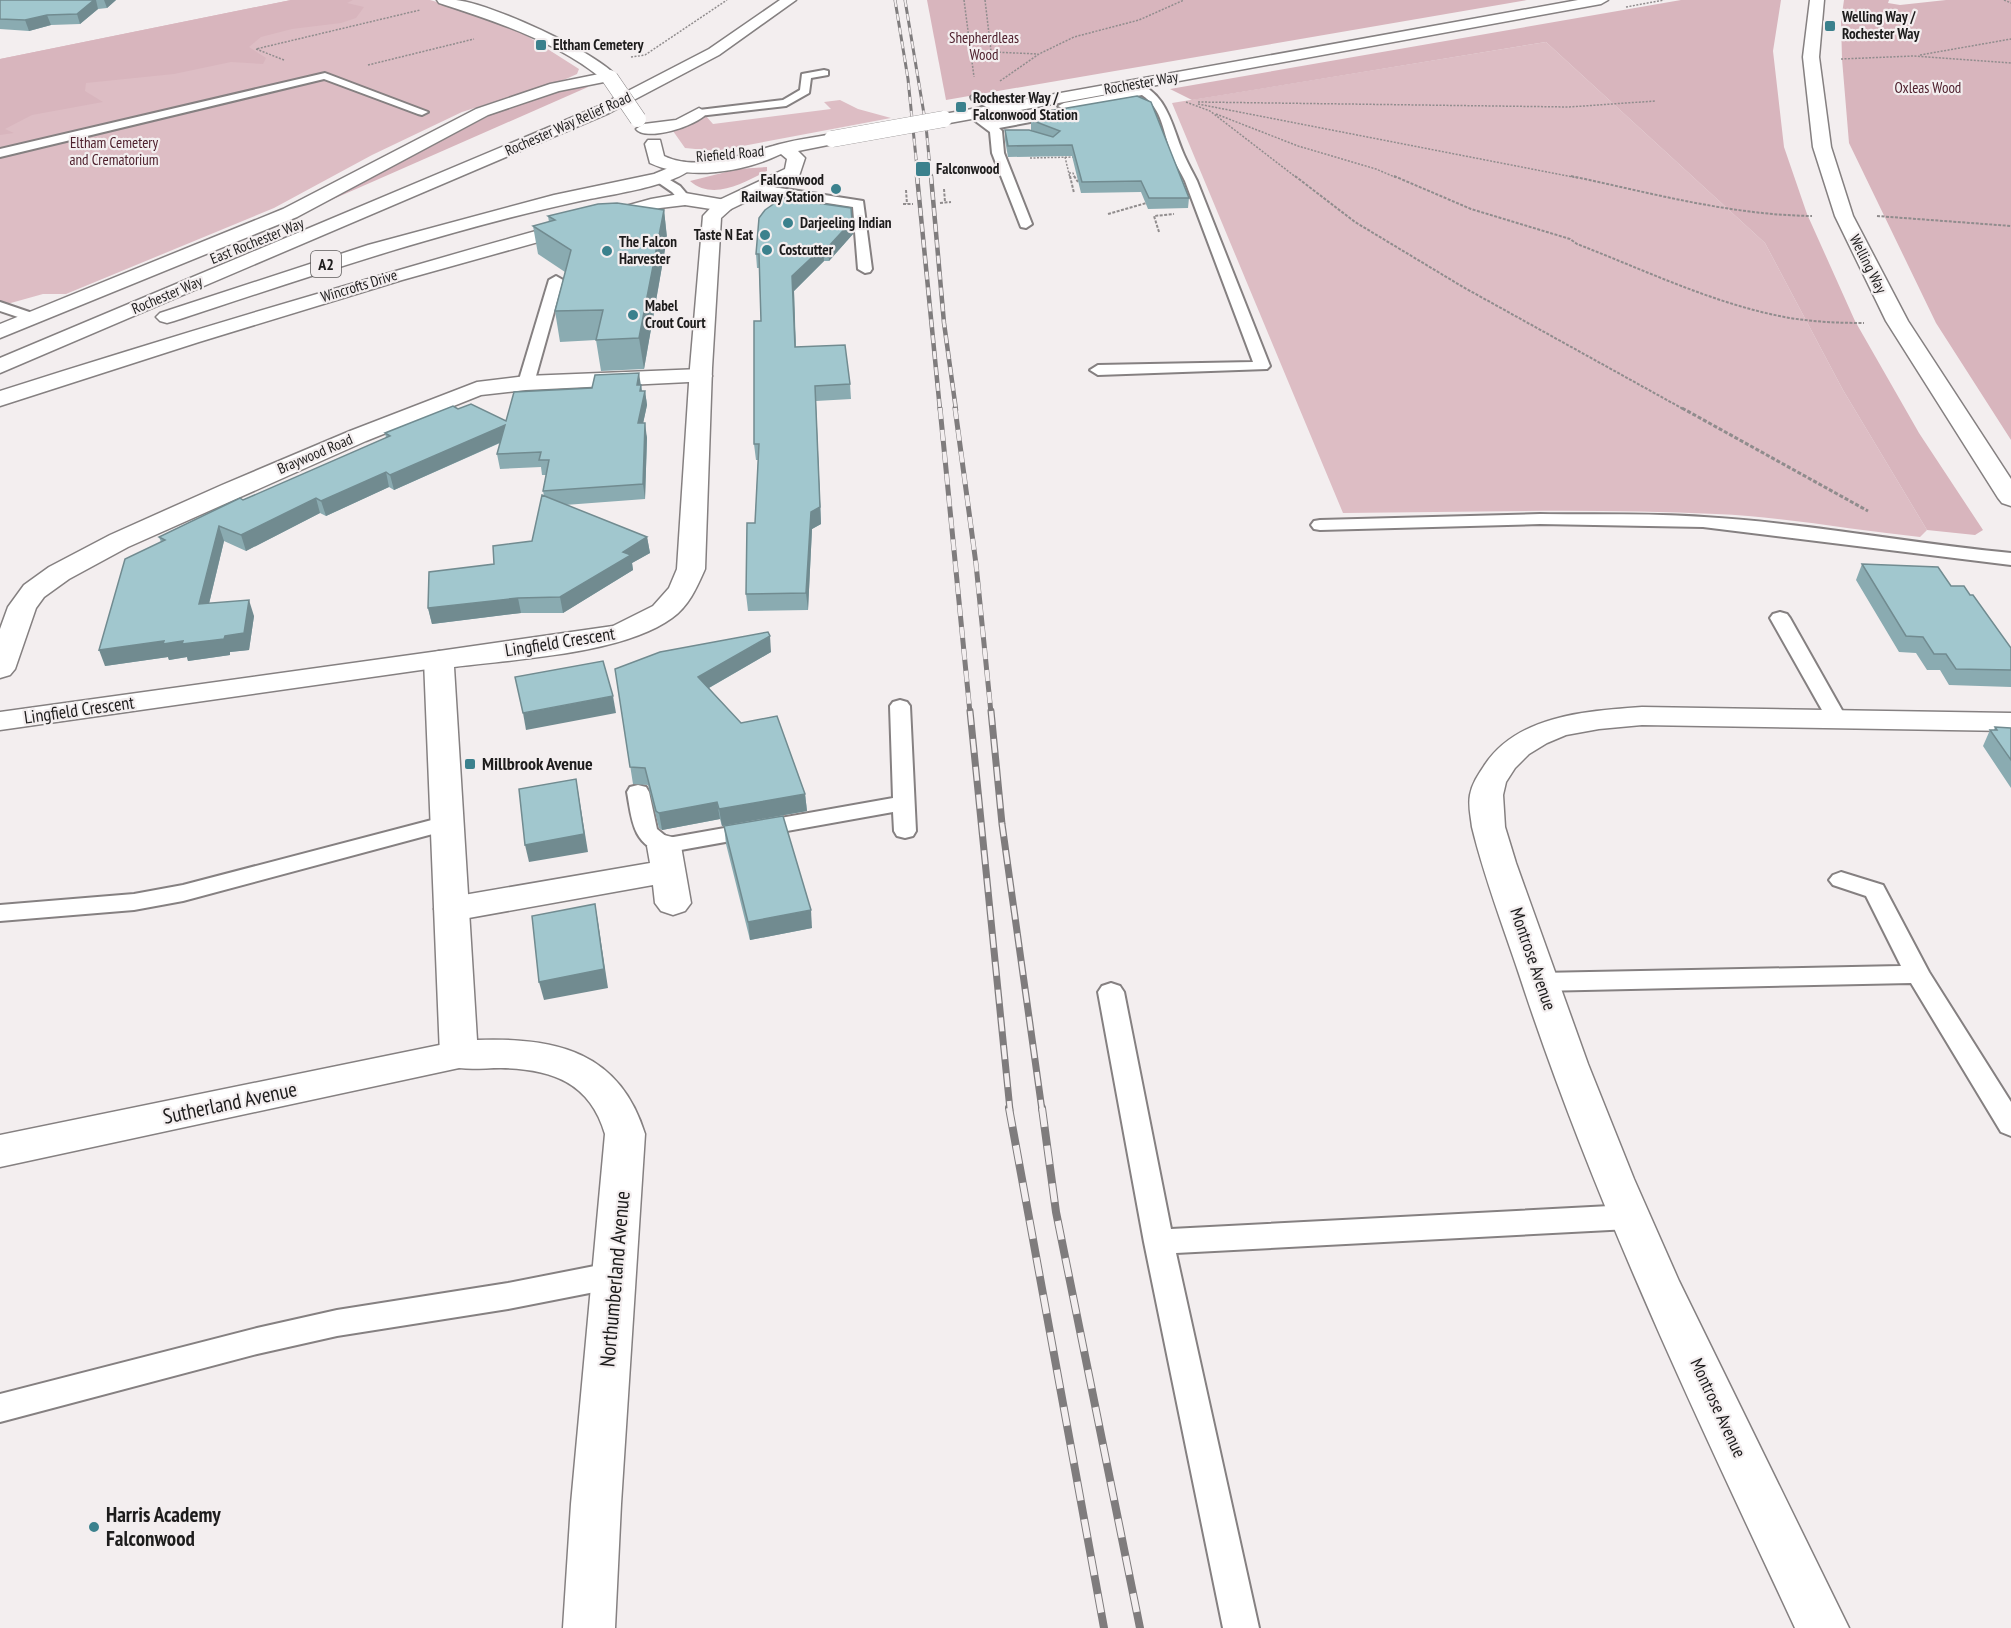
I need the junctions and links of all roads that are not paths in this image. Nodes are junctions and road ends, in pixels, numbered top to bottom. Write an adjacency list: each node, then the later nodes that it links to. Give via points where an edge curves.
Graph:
1 (444, 0): 7 (main road, Riefield Road, via 525,27 591,63)
2 (789, 0): 24 (main road, Rochester Way Relief Road / A2, via 714,52 634,94 538,139)
3 (1601, 0): 8 (main road, Rochester Way)
4 (1817, 0): 38 (main road, Welling Way, via 1811,57 1822,147 1844,216 1897,321)
5 (642, 71): 23 (main road, Rochester Way Relief Road, via 533,125)
6 (824, 74): 12 (lane, via 806,76 805,91 786,104)
7 (609, 78): 15 (main road, Riefield Road, bridge); 29 (main road, via 556,87 482,112 290,213)
8 (1142, 91): 10 (main road, Rochester Way); 13 (lane); 33 (lane, via 1156,100 1166,117 1262,366)
9 (976, 97): 10 (lane)
10 (998, 109): 13 (main road, Rochester Way)
11 (422, 112): 17 (lane, via 325,76)
12 (699, 113): 15 (main road)
13 (978, 122): 14 (lane); 16 (main road, Rochester Way, bridge, via 832,139); 25 (lane, via 1000,161)
14 (1011, 135)
15 (649, 137): 16 (main road, Riefield Road, via 672,154 698,159); 18 (main road, Riefield Road, via 656,159)
16 (779, 150): 18 (main road, Rochester Way, via 760,158); 20 (main road, via 796,158 793,172)
17 (0, 153)
18 (683, 167): 19 (main road)
19 (660, 178): 21 (lane); 35 (main road, A2, via 554,201 313,268 133,328)
20 (760, 189): 22 (main road); 26 (lane, via 859,204)
21 (685, 199): 22 (main road, Wincrofts Drive); 37 (main road, Wincrofts Drive, via 658,203 395,276 191,336)
22 (724, 205): 34 (main road, Lingfield Crescent, via 712,216)
23 (314, 218): 31 (main road, East Rochester Way)
24 (334, 224): 32 (main road, Rochester Way / A2)
25 (1026, 224)
26 (865, 269)
27 (556, 280): 36 (lane)
28 (0, 306): 29 (lane)
29 (33, 318): 30 (main road)
30 (0, 332)
31 (0, 346)
32 (0, 366)
33 (1098, 370)
34 (701, 376): 36 (main road, Braywood Road); 42 (main road, Lingfield Crescent, via 691,570 682,591 663,612 622,633)
35 (0, 380)
36 (526, 383): 43 (main road, Braywood Road, via 477,389 437,403 231,490 58,573 34,591 22,608)
37 (0, 399)
38 (2011, 498)
39 (1320, 525): 40 (lane, via 1540,519 1703,522)
40 (2011, 559)
41 (1780, 618): 45 (lane)
42 (439, 660): 46 (main road, Lingfield Crescent); 50 (main road)
43 (0, 669)
44 (900, 706): 49 (lane)
45 (1837, 719): 47 (main road, Montrose Avenue); 57 (main road, Montrose Avenue, via 1593,719 1556,727 1513,752 1490,782 1485,797 1489,826)
46 (0, 721)
47 (2011, 722)
48 (638, 792): 52 (lane, via 646,832)
49 (904, 803): 51 (lane); 52 (lane)
50 (447, 824): 54 (main road); 55 (lane, via 183,893 134,902)
51 (905, 831)
52 (668, 873): 54 (main road)
53 (1841, 880): 56 (lane, via 1875,891)
54 (452, 909): 59 (main road)
55 (0, 913)
56 (1918, 974): 57 (lane); 60 (lane)
57 (1539, 981): 62 (main road, Montrose Avenue)
58 (1111, 992): 63 (lane)
59 (459, 1055): 61 (main road, Sutherland Avenue); 64 (main road, Northumberland Avenue, via 502,1052 540,1056 574,1067 597,1082 615,1105 625,1134)
60 (2011, 1125)
61 (0, 1151)
62 (1629, 1216): 63 (lane); 68 (main road, Montrose Avenue)
63 (1159, 1242): 67 (lane)
64 (615, 1275): 65 (lane, via 337,1323); 66 (main road, Northumberland Avenue)
65 (0, 1408)
66 (589, 1628)
67 (1241, 1628)
68 (1823, 1628)

